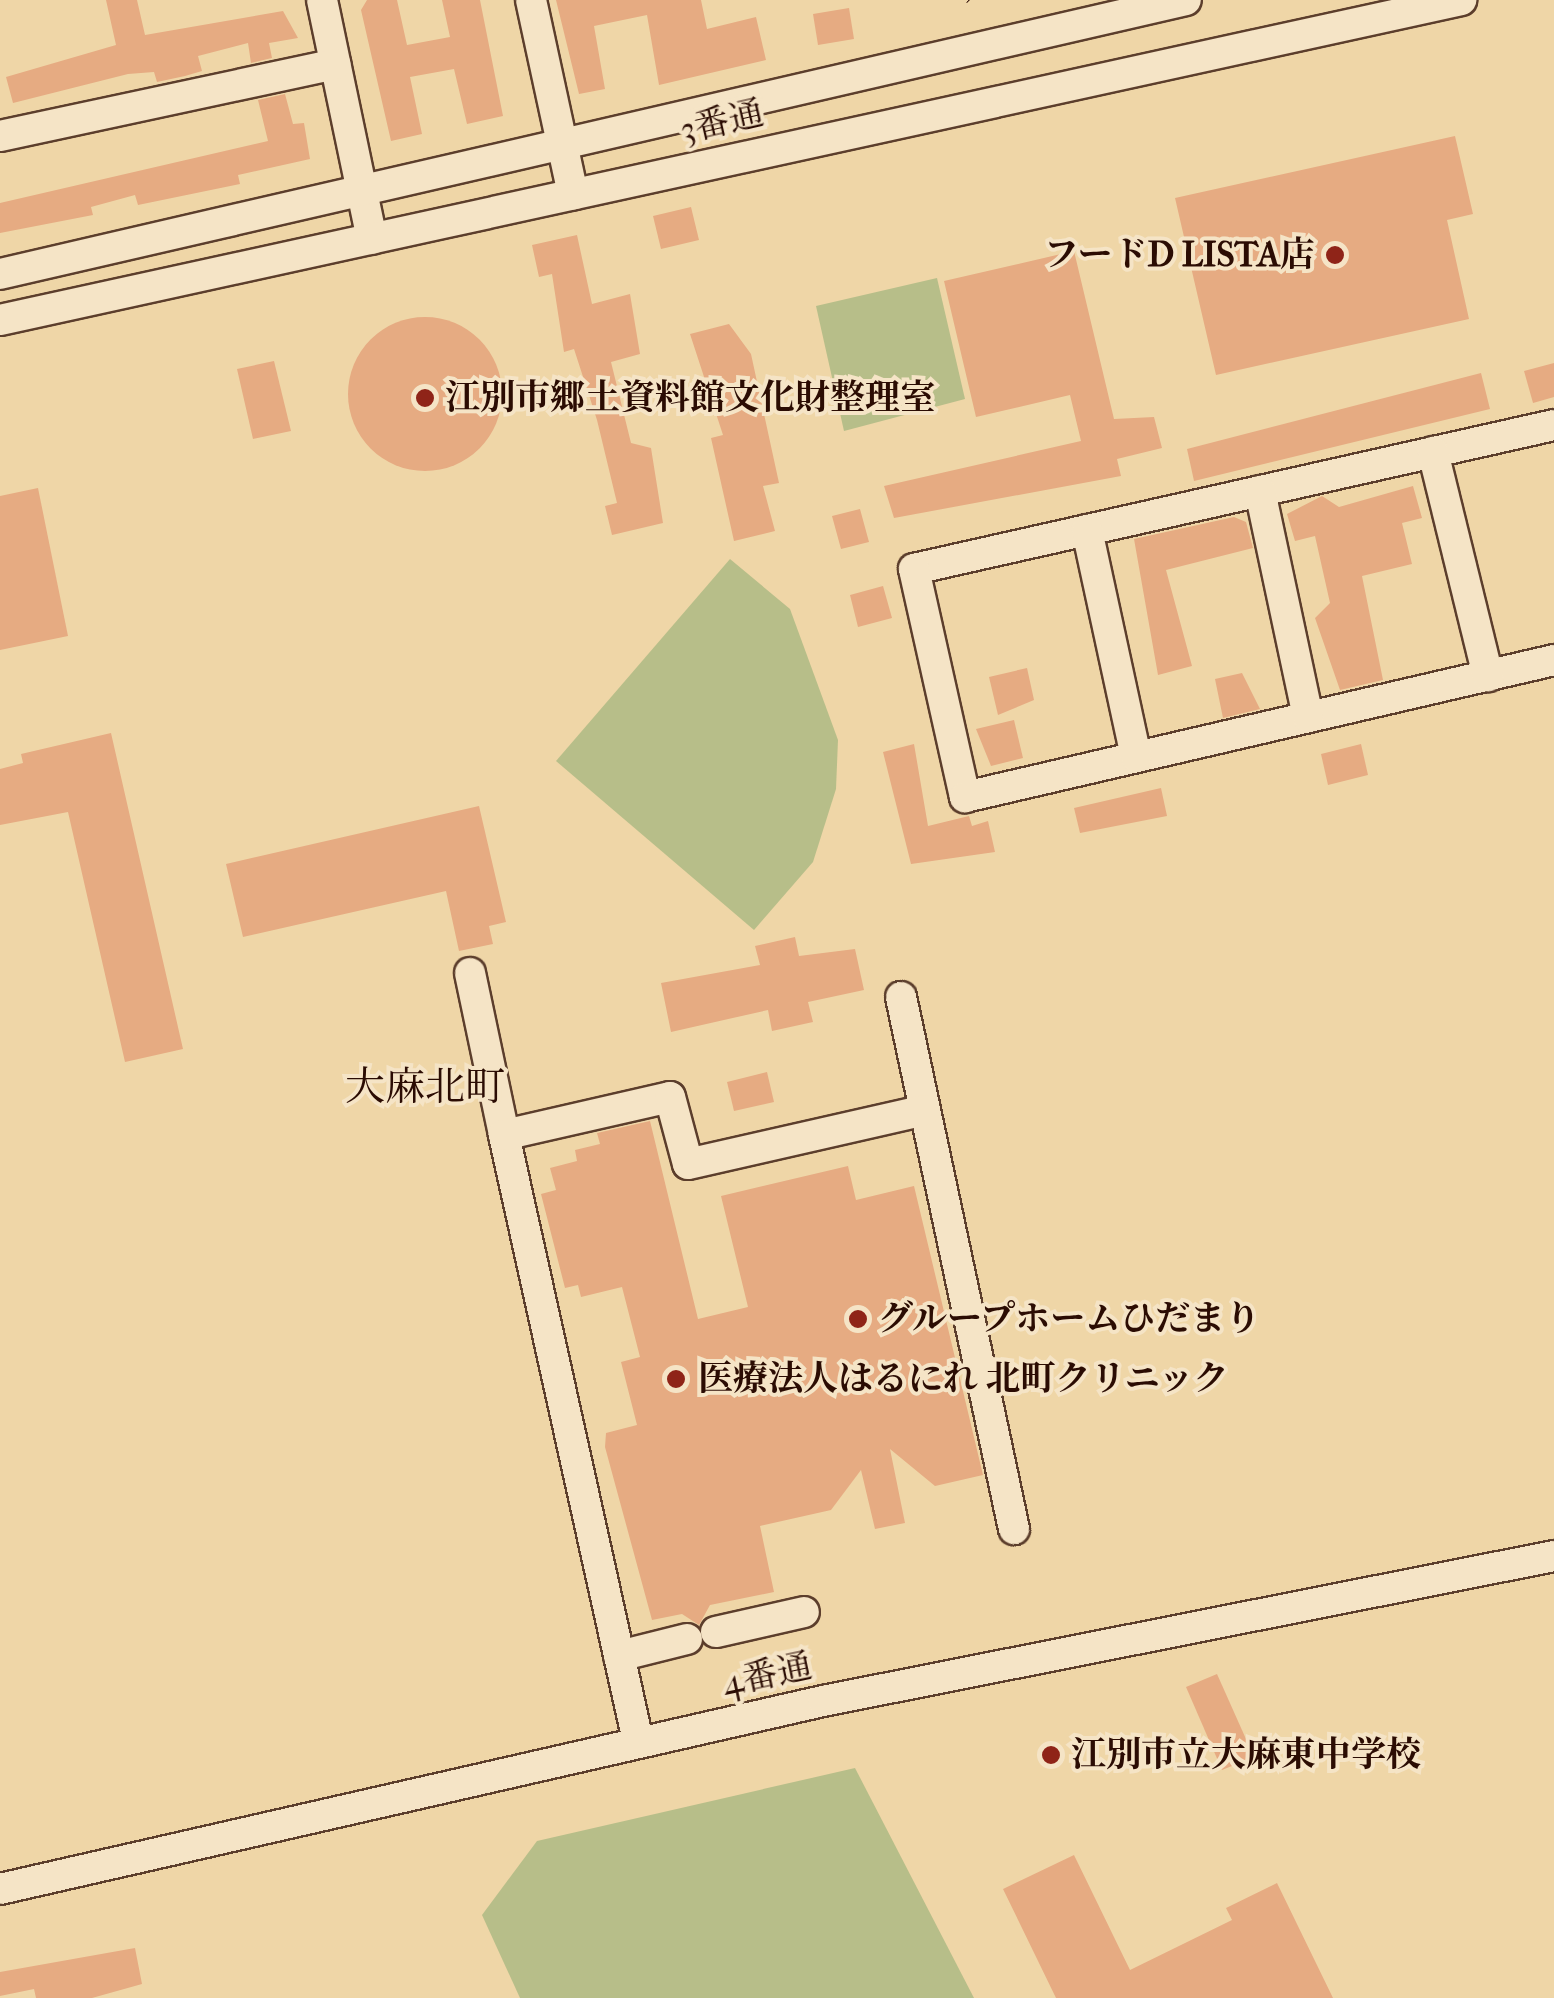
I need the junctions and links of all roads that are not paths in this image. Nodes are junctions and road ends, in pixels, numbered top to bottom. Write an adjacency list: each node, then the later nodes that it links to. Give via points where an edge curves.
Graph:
1 (322, 0): 6 (street)
2 (531, 0): 8 (street)
3 (1186, 0): 8 (street, 3番通)
4 (1461, 0): 5 (street, 3番通)
5 (1342, 13): 10 (street, 3番通)
6 (335, 64): 7 (street); 9 (street)
7 (0, 136)
8 (562, 145): 9 (street, 3番通); 10 (street)
9 (363, 191): 11 (street); 12 (street, 3番通)
10 (573, 194): 11 (street, 3番通)
11 (372, 238): 13 (street, 3番通)
12 (0, 274)
13 (0, 320)
14 (1554, 425): 15 (street)
15 (1432, 452): 16 (street); 19 (street)
16 (1260, 491): 17 (street); 20 (street)
17 (1087, 530): 21 (street); 21 (street, via 914,569 965,797)
18 (1554, 660): 19 (street)
19 (1488, 676): 20 (street)
20 (1308, 717): 21 (street)
21 (1136, 757)
22 (470, 972): 25 (street)
23 (901, 997): 24 (street)
24 (925, 1110): 25 (street, via 688,1164 670,1097); 26 (street)
25 (504, 1135): 29 (street)
26 (1014, 1529)
27 (1554, 1556): 30 (street, 4番通)
28 (804, 1612): 29 (street)
29 (619, 1656): 30 (street)
30 (638, 1742): 31 (street, 4番通)
31 (0, 1889)

